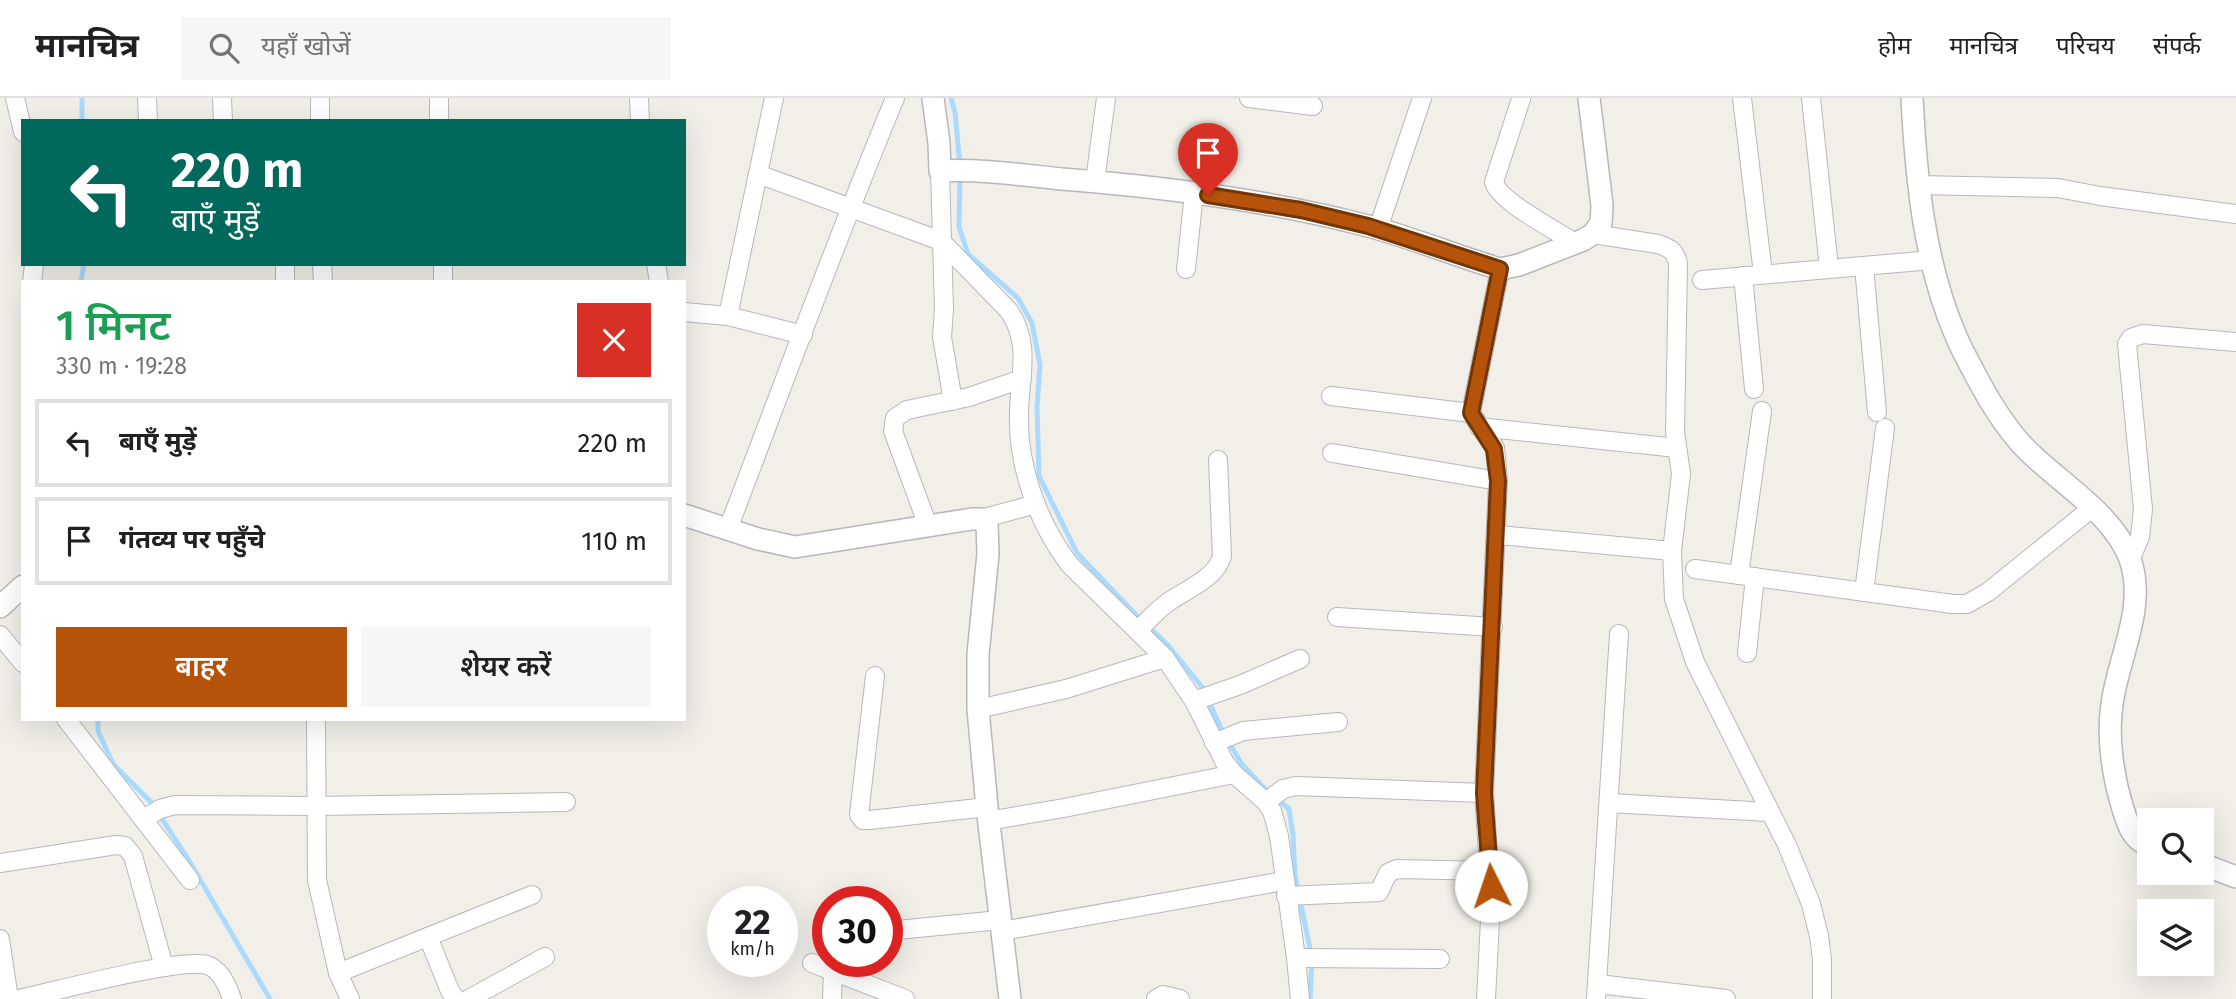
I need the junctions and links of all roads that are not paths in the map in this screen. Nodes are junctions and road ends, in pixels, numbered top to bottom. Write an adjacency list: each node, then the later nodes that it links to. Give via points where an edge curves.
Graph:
1 (15, 98): 24 (street)
2 (147, 98): 19 (street)
3 (222, 98): 20 (street)
4 (320, 98): 21 (street)
5 (439, 98): 22 (street)
6 (639, 98): 23 (street)
7 (774, 98): 26 (street)
8 (895, 98): 30 (street)
9 (933, 98): 25 (street)
10 (1106, 98): 27 (street)
11 (1249, 98): 18 (street)
12 (1422, 98): 32 (street)
13 (1589, 98): 33 (street, via 1602,205 1601,223)
14 (1742, 98): 40 (street)
15 (1811, 98): 37 (street)
16 (1912, 98): 28 (street)
17 (1521, 99): 33 (street, via 1495,188 1507,199)
18 (1314, 106)
19 (148, 119)
20 (223, 119)
21 (320, 119)
22 (439, 119)
23 (640, 119)
24 (21, 124)
25 (944, 170): 27 (street); 34 (street)
26 (758, 174): 30 (street); 44 (street)
27 (1095, 181): 29 (street)
28 (1919, 185): 31 (street, via 2058,188); 35 (street)
29 (1194, 193): 32 (street, via 1301,210); 38 (street)
30 (849, 208): 34 (street); 45 (street)
31 (2236, 214)
32 (1378, 229): 39 (street)
33 (1584, 238): 39 (street); 53 (street, via 1658,244 1675,253)
34 (941, 241): 47 (street, via 1017,324 1024,354); 50 (street, via 943,348)
35 (1933, 260): 36 (street); 58 (street, via 1956,336 2007,428)
36 (1864, 265): 37 (street); 69 (street, via 1881,420)
37 (1829, 268): 40 (street)
38 (1186, 269)
39 (1500, 269): 52 (street)
40 (1763, 274): 41 (street)
41 (1743, 276): 42 (street); 48 (street)
42 (1702, 280)
43 (686, 312): 44 (street)
44 (728, 316): 45 (street)
45 (803, 335): 62 (street)
46 (2236, 342): 65 (street, via 2143,334 2127,344 2143,509 2140,537)
47 (1022, 379): 50 (street); 57 (street, via 1018,412 1021,449)
48 (1754, 389)
49 (1331, 396): 52 (street)
50 (954, 401): 61 (street, via 907,410 892,424)
51 (1762, 411): 67 (street)
52 (1475, 420): 53 (street); 56 (street, via 1491,440)
53 (1677, 448): 64 (street, via 1681,474)
54 (1332, 453): 56 (street)
55 (1218, 460): 72 (street, via 1220,564)
56 (1498, 481): 63 (street)
57 (1035, 504): 60 (street); 72 (street, via 1069,564)
58 (2092, 508): 65 (street, via 2118,537); 69 (street, via 1967,604)
59 (686, 515): 62 (street)
60 (981, 519): 61 (street); 82 (street, via 989,534)
61 (928, 526): 62 (street, via 795,547)
62 (727, 529)
63 (1498, 535): 64 (street); 73 (street)
64 (1672, 551): 93 (street, via 1674,599 1691,652)
65 (2130, 560): 96 (street, via 2133,615 2110,725 2118,790)
66 (1695, 569): 67 (street)
67 (1747, 576): 69 (street); 76 (street)
68 (21, 588): 70 (street)
69 (1864, 592)
70 (0, 607)
71 (1337, 617): 73 (street)
72 (1144, 624): 77 (street)
73 (1493, 627): 88 (street)
74 (1619, 634): 91 (street)
75 (0, 635): 79 (street)
76 (1747, 653)
77 (1165, 658): 81 (street); 82 (street, via 1066,689)
78 (1300, 659): 81 (street)
79 (21, 661)
80 (875, 676): 95 (street, via 859,815 863,820)
81 (1204, 698): 86 (street)
82 (978, 709): 95 (street)
83 (68, 721): 94 (street)
84 (316, 721): 92 (street)
85 (1338, 722): 86 (street)
86 (1223, 739): 87 (street)
87 (1234, 774): 89 (street); 95 (street)
88 (1484, 793): 89 (street, via 1296,786); 99 (street)
89 (1271, 798): 102 (street)
90 (565, 802): 92 (street)
91 (1609, 803): 93 (street); 115 (street)
92 (316, 806): 94 (street, via 174,804); 112 (street, via 317,880)
93 (1769, 812): 130 (street, via 1811,904 1822,959)
94 (151, 814): 101 (street)
95 (988, 814): 104 (street)
96 (2137, 838)
97 (0, 863): 111 (street, via 116,845 130,849)
98 (2214, 869): 100 (street)
99 (1490, 871): 102 (street, via 1391,870 1379,892); 128 (street)
100 (2236, 877)
101 (190, 880)
102 (1292, 892): 104 (street); 109 (street)
103 (532, 895): 106 (street)
104 (1001, 926): 105 (street); 124 (street)
105 (903, 929)
106 (428, 937): 112 (street); 120 (street)
107 (0, 939): 116 (street)
108 (545, 957): 121 (street)
109 (1306, 958): 110 (street); 127 (street)
110 (1440, 959)
111 (164, 967): 117 (street); 118 (street, via 206,964 219,974)
112 (338, 973): 119 (street)
113 (832, 977): 122 (street)
114 (848, 977): 123 (street)
115 (1597, 992): 129 (street)
116 (9, 999)
117 (19, 999)
118 (232, 999)
119 (350, 999)
120 (456, 999)
121 (469, 999)
122 (832, 999)
123 (905, 999)
124 (1010, 999)
125 (1156, 999): 126 (street, via 1163,995)
126 (1180, 999)
127 (1300, 999)
128 (1486, 999)
129 (1726, 999)
130 (1822, 999)

